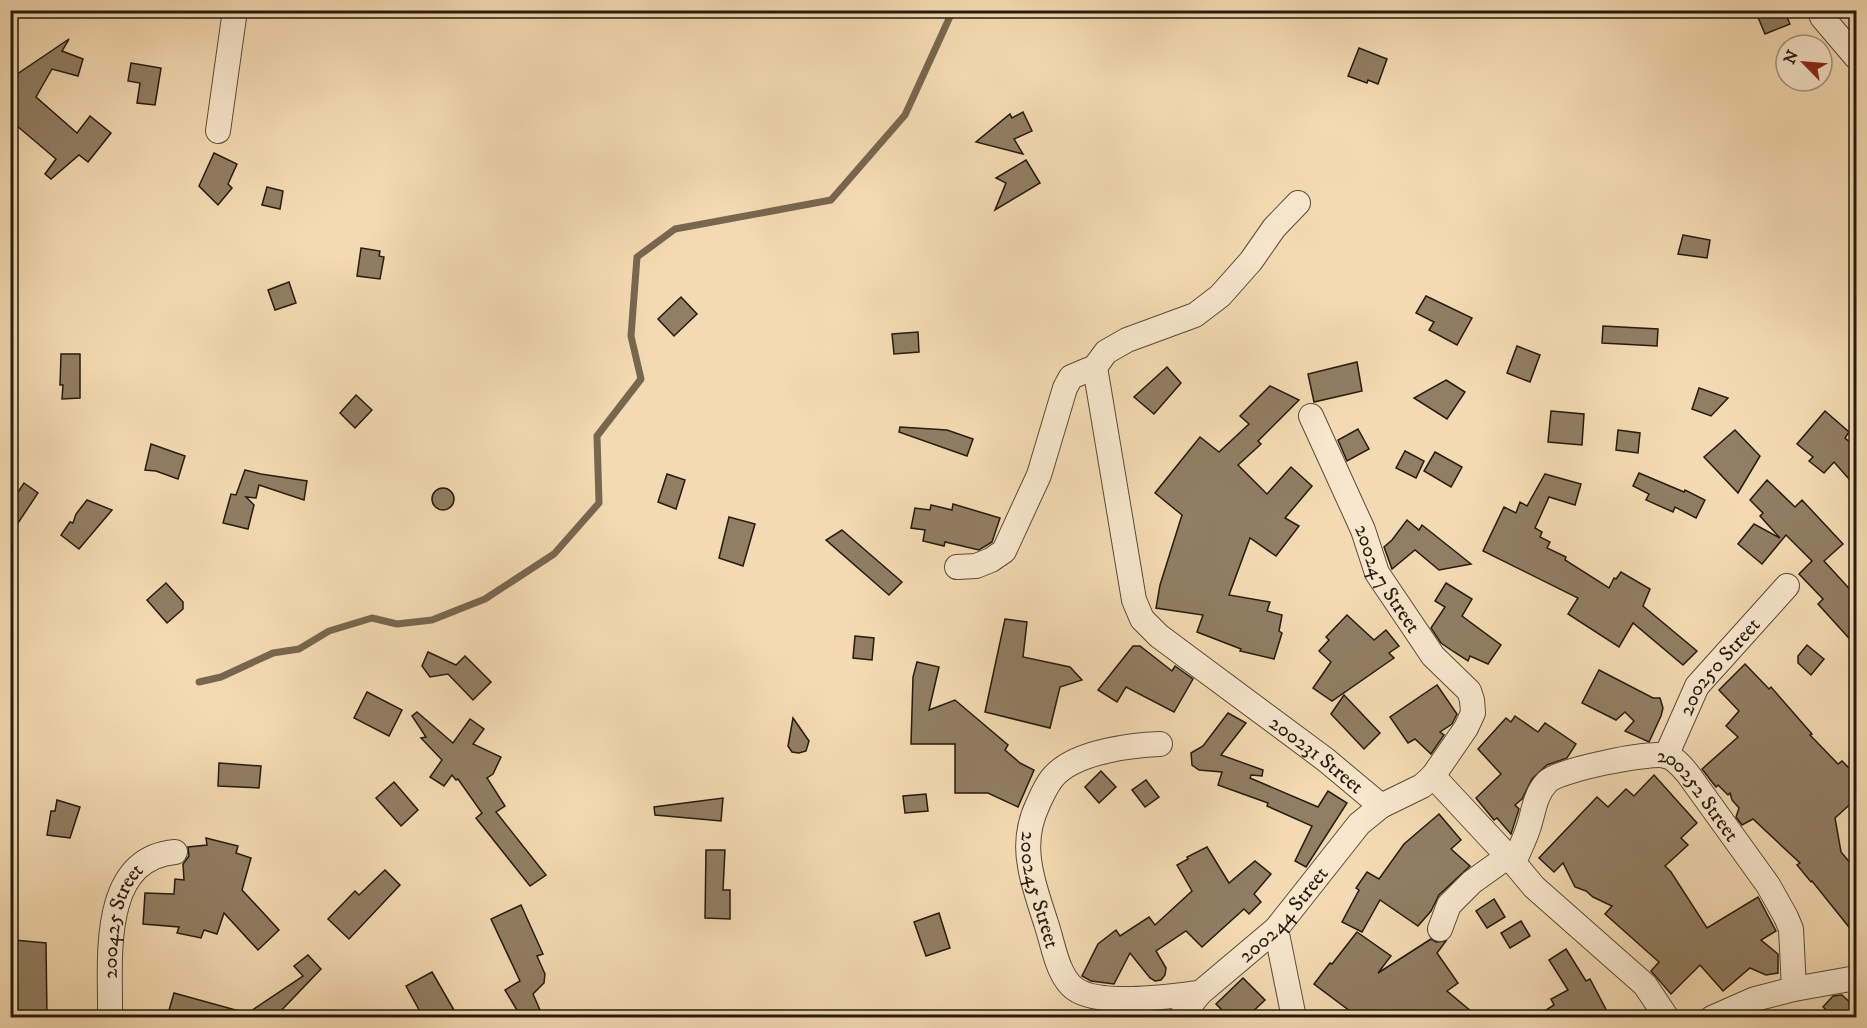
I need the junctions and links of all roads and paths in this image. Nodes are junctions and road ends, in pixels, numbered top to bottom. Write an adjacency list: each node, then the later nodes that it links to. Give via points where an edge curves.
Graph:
1 (235, 10): 4 (street)
2 (1820, 10): 3 (street)
3 (1857, 57)
4 (218, 131)
5 (1298, 203): 6 (street, via 1220,296 1195,315 1126,340 1106,352)
6 (1095, 367): 8 (street, via 1071,377 1065,388 1039,475 1004,551 976,566); 13 (street, 200231 Street, via 1125,556 1142,619)
7 (1311, 416): 12 (street, 200247 Street, via 1363,530 1377,573 1433,656 1469,691 1473,713)
8 (957, 567)
9 (1787, 586): 11 (street, 200250 Street, via 1697,686)
10 (1160, 744): 20 (street, 200245 Street, via 1112,749 1074,762 1057,773 1032,816 1028,837 1030,865 1061,972 1074,988 1092,997 1129,999)
11 (1666, 756): 15 (street, 200252 Street, via 1642,756 1585,767 1548,780 1537,795 1528,830); 19 (street, 200252 Street, via 1688,774 1777,900 1791,929)
12 (1432, 776): 13 (street, 200231 Street, via 1422,786); 15 (street)
13 (1381, 806): 16 (street, 200244 Street, via 1359,824)
14 (175, 852): 21 (street, 200425 Street, via 159,853 142,864 126,882 118,901 111,926)
15 (1511, 860): 17 (street, via 1472,882 1449,905); 24 (street, via 1534,887 1644,985)
16 (1276, 929): 20 (street, 200244 Street); 23 (street)
17 (1440, 929)
18 (1857, 978): 19 (street)
19 (1794, 989): 25 (street, via 1755,999)
20 (1200, 993): 22 (street, 200244 Street)
21 (110, 1017)
22 (1180, 1017)
23 (1294, 1017)
24 (1667, 1017)
25 (1712, 1017)

